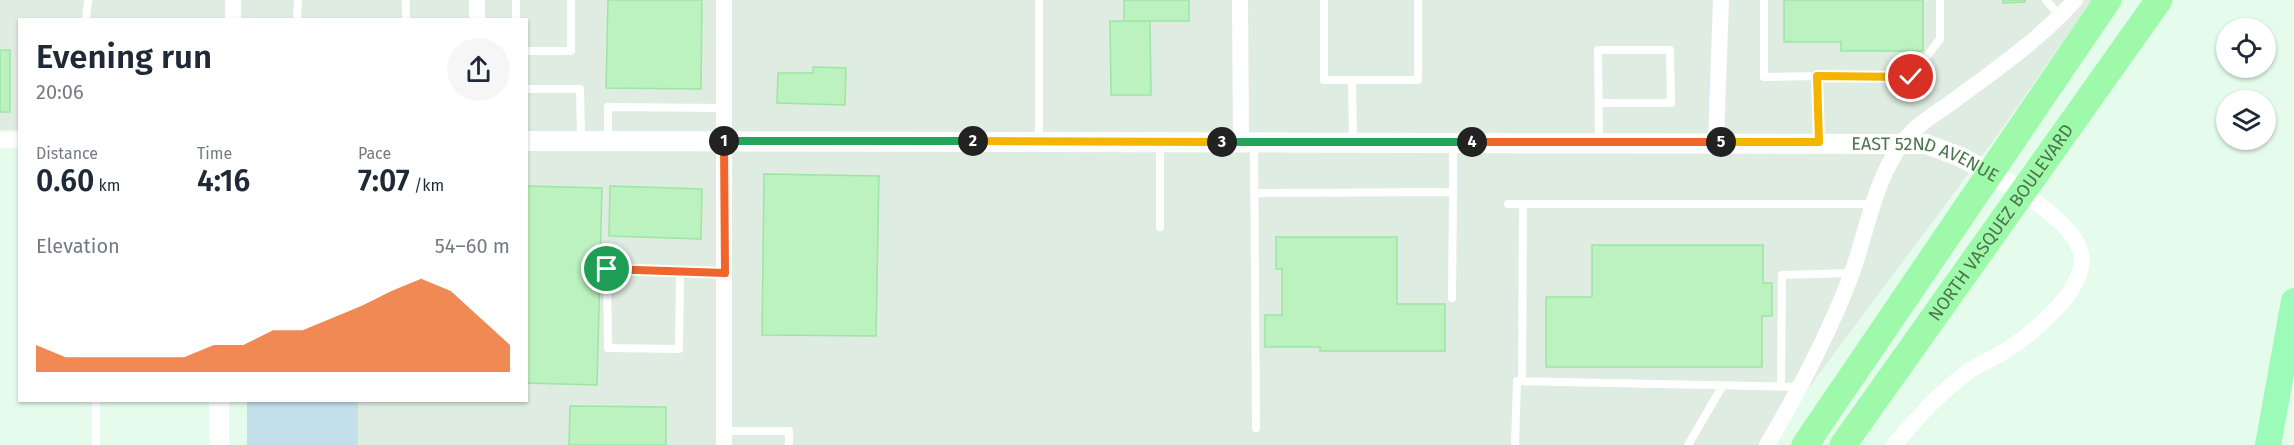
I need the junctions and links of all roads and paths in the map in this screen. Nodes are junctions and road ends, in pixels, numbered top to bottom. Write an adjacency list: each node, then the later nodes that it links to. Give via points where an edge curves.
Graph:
1 (88, 0): 21 (lane)
2 (233, 0): 22 (street)
3 (298, 0): 23 (lane)
4 (406, 0): 24 (lane)
5 (477, 0): 25 (street)
6 (516, 0): 26 (lane)
7 (571, 0): 27 (lane, via 571,51)
8 (724, 0): 32 (street)
9 (1039, 0): 39 (lane)
10 (1240, 0): 41 (street)
11 (1324, 0): 29 (lane, via 1324,80)
12 (1418, 0): 29 (lane, via 1418,80)
13 (1721, 0): 45 (street)
14 (1764, 0): 28 (lane, via 1764,77)
15 (1940, 0): 28 (lane, via 1940,39 1911,77)
16 (2046, 0): 20 (lane)
17 (2075, 0): 20 (street)
18 (2108, 0): 48 (highway, NORTH VASQUEZ BOULEVARD)
19 (2159, 0): 50 (highway, NORTH VASQUEZ BOULEVARD)
20 (2060, 17): 47 (street, via 1923,121)
21 (86, 18)
22 (233, 18)
23 (297, 18)
24 (406, 18)
25 (477, 18)
26 (516, 18)
27 (528, 51)
28 (1817, 76): 46 (lane)
29 (1352, 80): 42 (lane)
30 (528, 89): 36 (lane, via 580,89)
31 (1599, 104): 31 (lane, via 1598,50 1670,50 1671,103); 44 (lane)
32 (724, 108): 37 (lane, via 608,107); 38 (street)
33 (0, 140): 34 (street)
34 (18, 140)
35 (528, 141): 36 (street, EAST 52ND AVENUE)
36 (581, 141): 37 (street, EAST 52ND AVENUE)
37 (608, 141): 38 (street, EAST 52ND AVENUE)
38 (724, 141): 39 (street, EAST 52ND AVENUE); 57 (street)
39 (1039, 141): 40 (street, EAST 52ND AVENUE)
40 (1160, 142): 41 (street, EAST 52ND AVENUE); 55 (lane)
41 (1247, 142): 42 (street, EAST 52ND AVENUE); 51 (lane)
42 (1353, 142): 43 (street, EAST 52ND AVENUE)
43 (1453, 142): 44 (street, EAST 52ND AVENUE); 49 (lane)
44 (1599, 142): 45 (street, EAST 52ND AVENUE)
45 (1716, 142): 46 (street, EAST 52ND AVENUE)
46 (1819, 142): 47 (street, EAST 52ND AVENUE)
47 (1901, 143): 48 (street, EAST 52ND AVENUE, via 1943,148); 54 (street)
48 (1991, 172): 50 (street, EAST 52ND AVENUE); 75 (highway, NORTH VASQUEZ BOULEVARD)
49 (1453, 192): 51 (lane); 59 (lane)
50 (2024, 192): 76 (highway, NORTH VASQUEZ BOULEVARD); 77 (street, via 2074,236 2081,262 2077,282 2013,346 1969,372 1928,405)
51 (1254, 193): 67 (lane)
52 (1508, 204): 53 (lane)
53 (1523, 204): 54 (lane); 61 (lane)
54 (1875, 204): 58 (street)
55 (1160, 227)
56 (680, 272): 56 (lane, via 607,269 608,348 679,349); 57 (lane)
57 (725, 273): 68 (street)
58 (1852, 273): 63 (lane, via 1782,275); 64 (street)
59 (1452, 298)
60 (2294, 301): 78 (main road)
61 (1522, 381): 62 (lane); 72 (lane, via 1517,381)
62 (1723, 385): 63 (lane); 73 (lane)
63 (1781, 386): 64 (lane)
64 (1802, 387): 74 (street)
65 (96, 402): 69 (lane)
66 (219, 402): 70 (street)
67 (1256, 428)
68 (724, 438): 71 (lane, via 789,431)
69 (96, 445)
70 (219, 445)
71 (789, 445)
72 (1515, 445)
73 (1688, 445)
74 (1767, 445)
75 (1805, 445)
76 (1843, 445)
77 (1894, 445)
78 (2268, 445)

